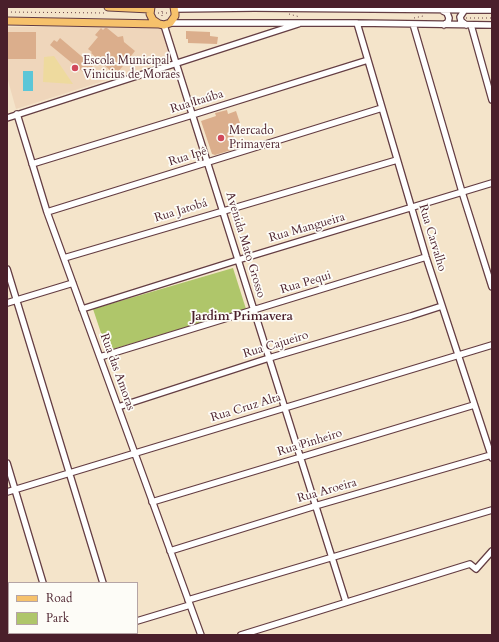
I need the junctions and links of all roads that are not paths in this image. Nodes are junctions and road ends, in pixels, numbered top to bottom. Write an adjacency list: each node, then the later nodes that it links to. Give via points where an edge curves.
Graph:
1 (254, 7): 2 (street); 3 (street)
2 (337, 8): 4 (street)
3 (175, 9): 14 (main road, via 175,16)
4 (421, 9): 9 (street)
5 (109, 10): 6 (main road)
6 (151, 10): 14 (main road, via 153,20)
7 (464, 10): 8 (street); 9 (street); 16 (street, via 461,18)
8 (492, 10)
9 (443, 11): 15 (street, via 449,18)
10 (7, 21): 14 (main road)
11 (304, 21): 13 (street); 14 (street); 19 (street)
12 (414, 21): 13 (street); 15 (street); 29 (street)
13 (357, 23): 18 (street, Rua Carvalho)
14 (164, 24): 19 (street, Avenida Mato Grosso)
15 (444, 25): 16 (street)
16 (468, 25): 17 (street); 20 (street)
17 (492, 25)
18 (368, 60): 21 (street, Rua Carvalho); 23 (street, Rua Itaúba)
19 (176, 64): 22 (street); 23 (street, Avenida Mato Grosso)
20 (492, 100)
21 (382, 108): 25 (street, Rua Carvalho); 26 (street, Rua Ipê)
22 (17, 114): 24 (street); 27 (street, Rua das Amoras)
23 (192, 115): 26 (street, Avenida Mato Grosso); 27 (street, Rua Itaúba)
24 (7, 118)
25 (397, 160): 30 (street, Rua Carvalho); 31 (street, Rua Jatobá)
26 (207, 163): 31 (street, Avenida Mato Grosso); 32 (street, Rua Ipê)
27 (32, 164): 32 (street, Rua das Amoras)
28 (492, 183): 29 (street, Rua Mangueira)
29 (462, 192): 30 (street, Rua Mangueira); 38 (street)
30 (411, 208): 33 (street, Rua Carvalho); 35 (street, Rua Mangueira)
31 (222, 210): 34 (street, Rua Jatobá); 35 (street, Avenida Mato Grosso)
32 (47, 212): 34 (street, Rua das Amoras)
33 (426, 257): 41 (street, Rua Carvalho); 43 (street, Rua Pequi)
34 (64, 258): 37 (street, Rua das Amoras)
35 (238, 260): 42 (street, Rua Mangueira); 43 (street, Avenida Mato Grosso)
36 (7, 269): 39 (street)
37 (73, 283): 39 (street); 42 (street, Rua das Amoras)
38 (492, 287)
39 (17, 300): 40 (street); 55 (street)
40 (7, 303)
41 (442, 306): 45 (street, Rua Carvalho); 47 (street, Rua Cajueiro)
42 (82, 309): 46 (street, Rua das Amoras)
43 (254, 311): 46 (street, Rua Pequi); 47 (street, Avenida Mato Grosso)
44 (492, 345): 45 (street, Rua Cruz Alta)
45 (458, 356): 48 (street, Rua Carvalho); 50 (street, Rua Cruz Alta)
46 (100, 357): 49 (street, Rua das Amoras)
47 (269, 358): 49 (street, Rua Cajueiro); 50 (street, Avenida Mato Grosso)
48 (474, 405): 52 (street, Rua Pinheiro); 53 (street, Rua Carvalho)
49 (118, 407): 51 (street, Rua das Amoras)
50 (284, 408): 51 (street, Rua Cruz Alta); 52 (street, Avenida Mato Grosso)
51 (134, 453): 55 (street, Rua Cruz Alta); 58 (street, Rua das Amoras)
52 (300, 457): 58 (street, Rua Pinheiro); 59 (street, Avenida Mato Grosso)
53 (492, 457): 59 (street, Rua Aroeira)
54 (7, 463): 56 (street)
55 (70, 473): 56 (street, Rua Cruz Alta); 65 (street)
56 (15, 490): 57 (street, Rua Cruz Alta); 64 (street)
57 (7, 492)
58 (152, 502): 61 (street, Rua das Amoras)
59 (315, 506): 61 (street, Rua Aroeira); 63 (street, Avenida Mato Grosso)
60 (492, 510): 63 (street)
61 (170, 551): 67 (street, Rua das Amoras)
62 (492, 551): 66 (street, via 476,569 470,564)
63 (332, 558): 66 (street, Avenida Mato Grosso); 67 (street)
64 (43, 582)
65 (103, 582)
66 (346, 602): 70 (street)
67 (189, 603): 68 (street); 69 (street, Rua das Amoras)
68 (138, 621)
69 (201, 635)
70 (241, 635)

